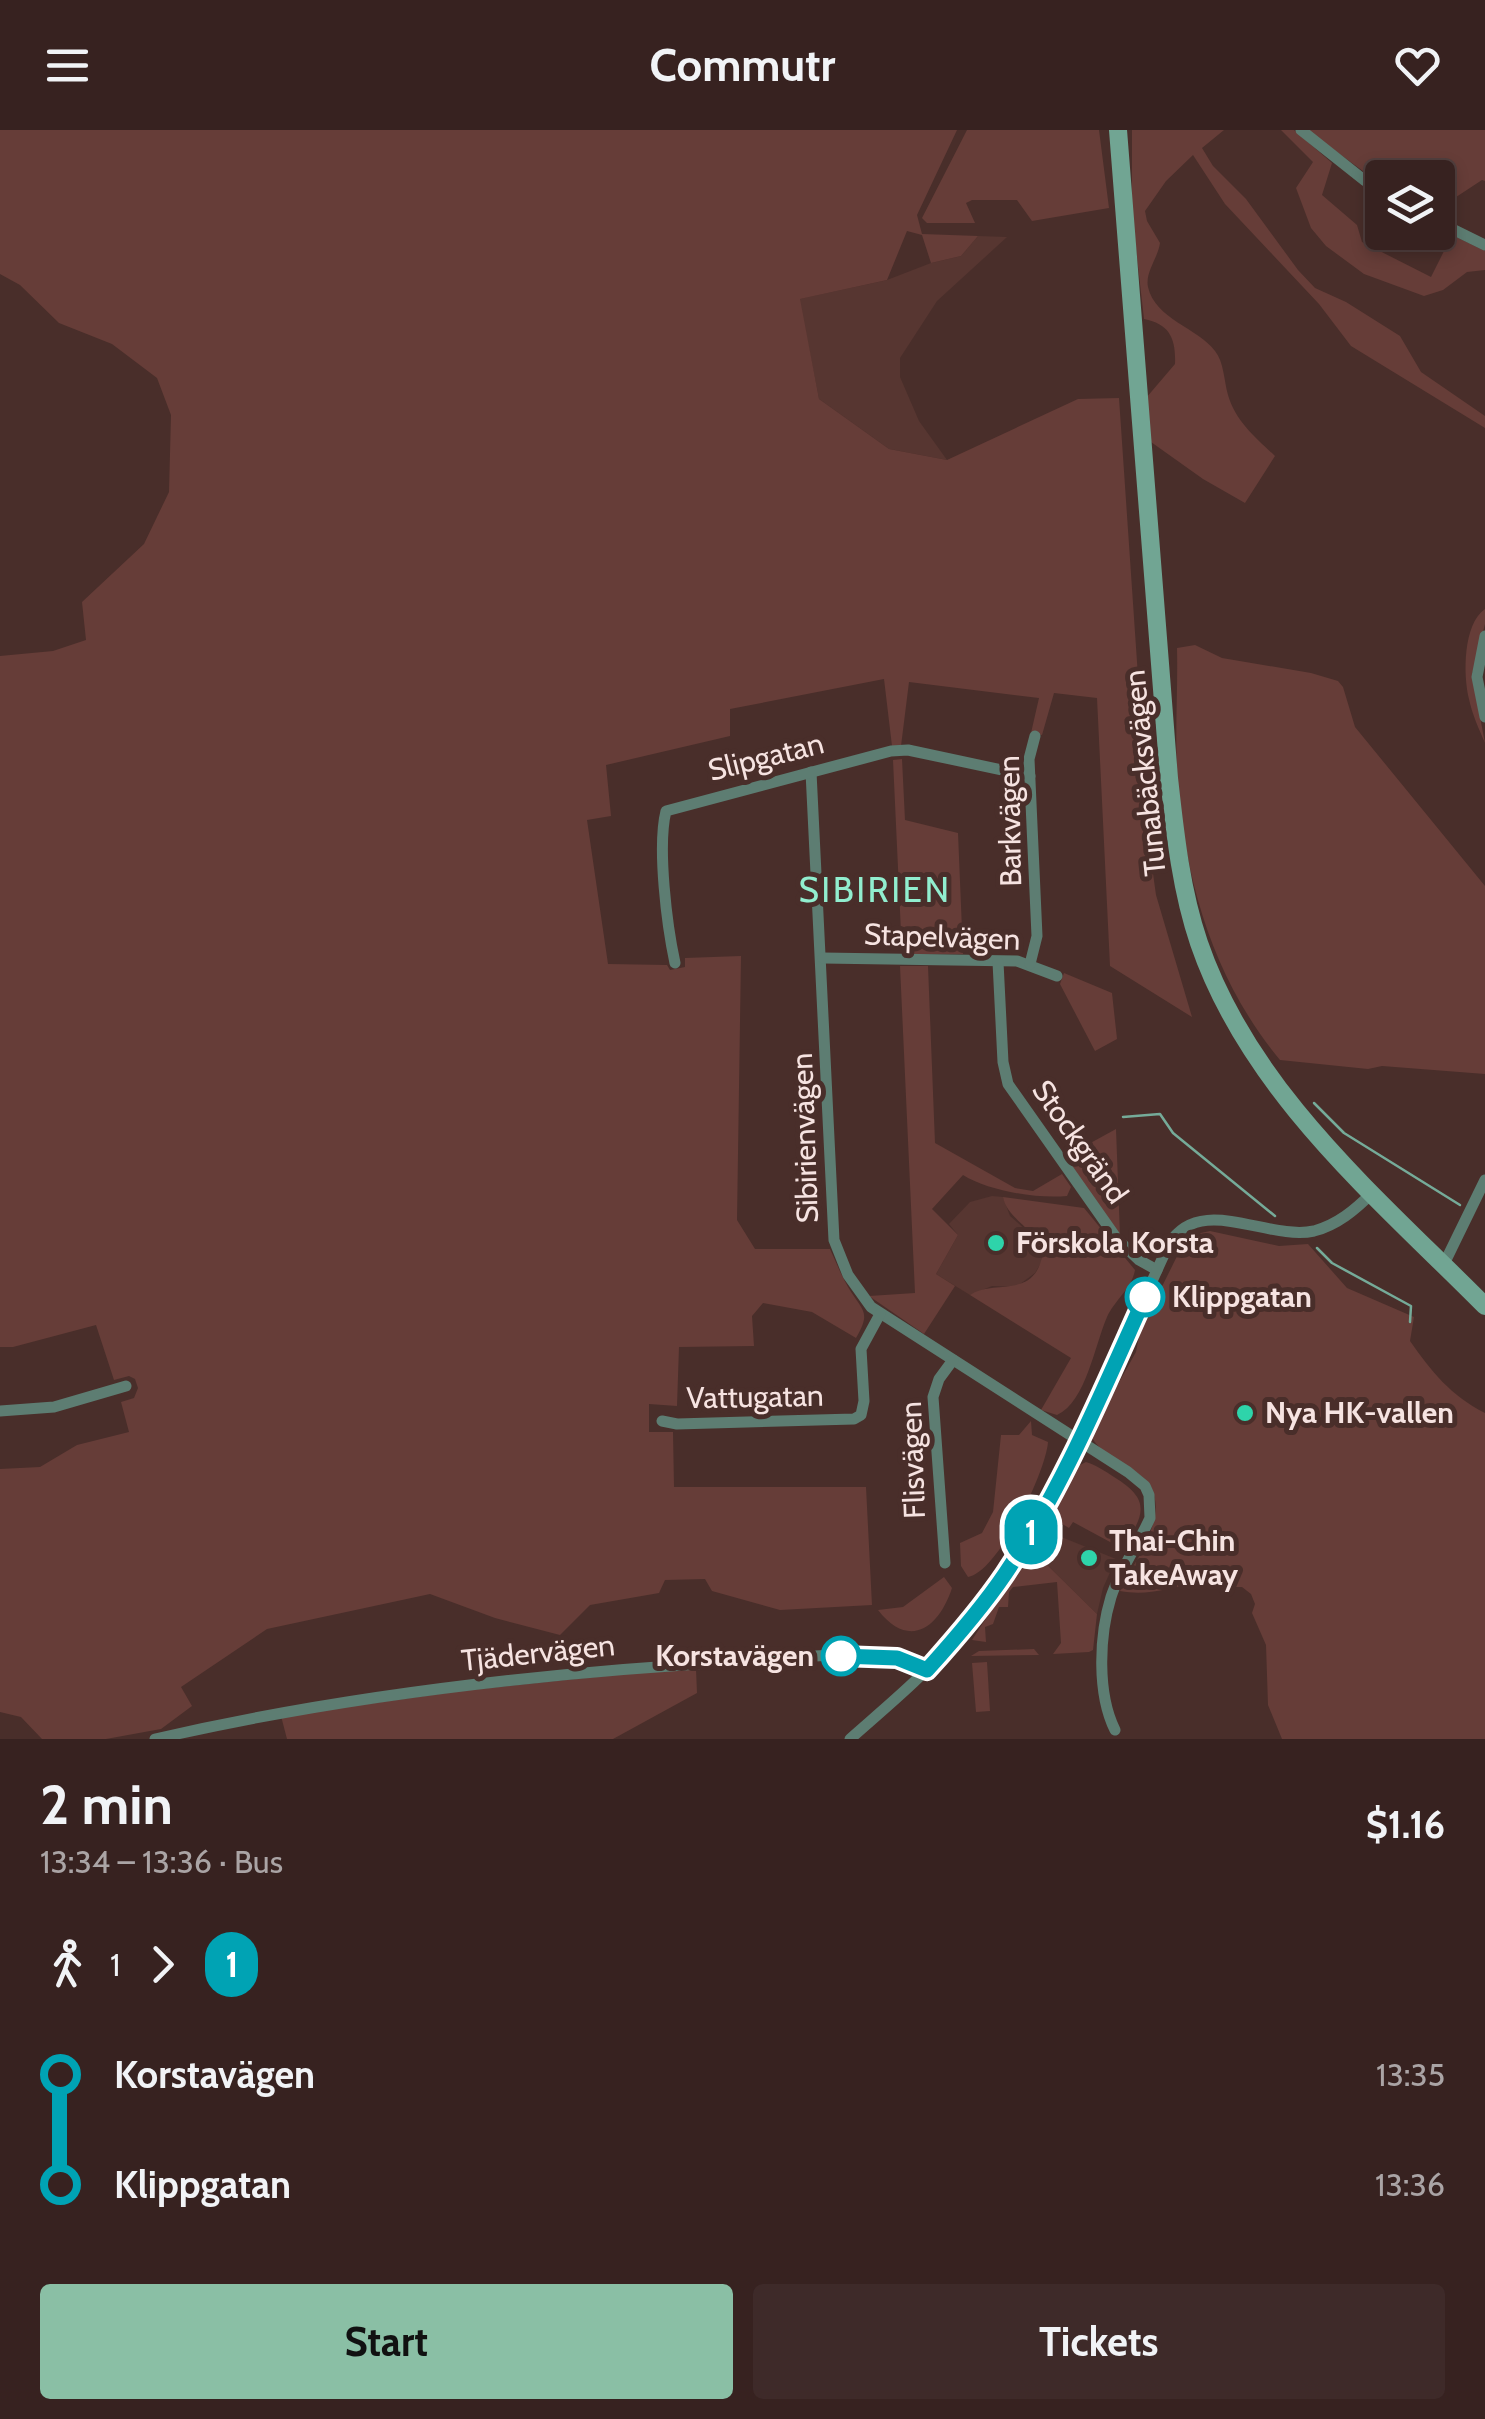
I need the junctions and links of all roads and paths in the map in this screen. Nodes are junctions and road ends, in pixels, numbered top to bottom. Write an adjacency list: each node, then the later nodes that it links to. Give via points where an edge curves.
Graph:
1 (1118, 130): 17 (street, Tunabäcksvägen, via 1169,778 1188,902 1220,994 1254,1054)
2 (1300, 130): 3 (street)
3 (1365, 181)
4 (1455, 230): 5 (street)
5 (1485, 245)
6 (1485, 636): 7 (street, via 1477,677)
7 (1485, 717)
8 (1034, 736): 10 (street, Barkvägen)
9 (811, 772): 10 (street, Slipgatan, via 908,750); 11 (street, Sibirienvägen); 13 (street, Slipgatan, via 666,811)
10 (1030, 776): 14 (street, Barkvägen, via 1037,936)
11 (823, 958): 12 (street, Stapelvägen); 21 (street, Sibirienvägen, via 834,1240 858,1291)
12 (998, 962): 14 (street, Stapelvägen); 19 (street, Stockgränd, via 1008,1084 1117,1240)
13 (675, 963)
14 (1030, 964): 15 (street, Stapelvägen)
15 (1057, 976)
16 (1485, 1180): 18 (street)
17 (1372, 1193): 18 (street, Tunabäcksvägen); 19 (street, via 1333,1224 1302,1233 1211,1219 1190,1223 1174,1236)
18 (1444, 1264): 20 (street, Tunabäcksvägen)
19 (1157, 1270): 26 (street)
20 (1485, 1306)
21 (880, 1314): 22 (street, Sibirienvägen); 25 (street, Vattugatan, via 862,1342 864,1401 854,1419)
22 (954, 1360): 26 (street, Sibirienvägen); 27 (street, Flisvägen, via 933,1397)
23 (126, 1386): 24 (street, via 54,1407)
24 (0, 1412)
25 (662, 1420)
26 (1079, 1439): 28 (street, via 1004,1576); 29 (street, via 1145,1486 1151,1506 1104,1630 1104,1685)
27 (946, 1562)
28 (927, 1670): 30 (street, Tjädervägen, via 897,1658 860,1656 666,1664 351,1699); 31 (street)
29 (1115, 1730)
30 (155, 1739)
31 (850, 1739)

